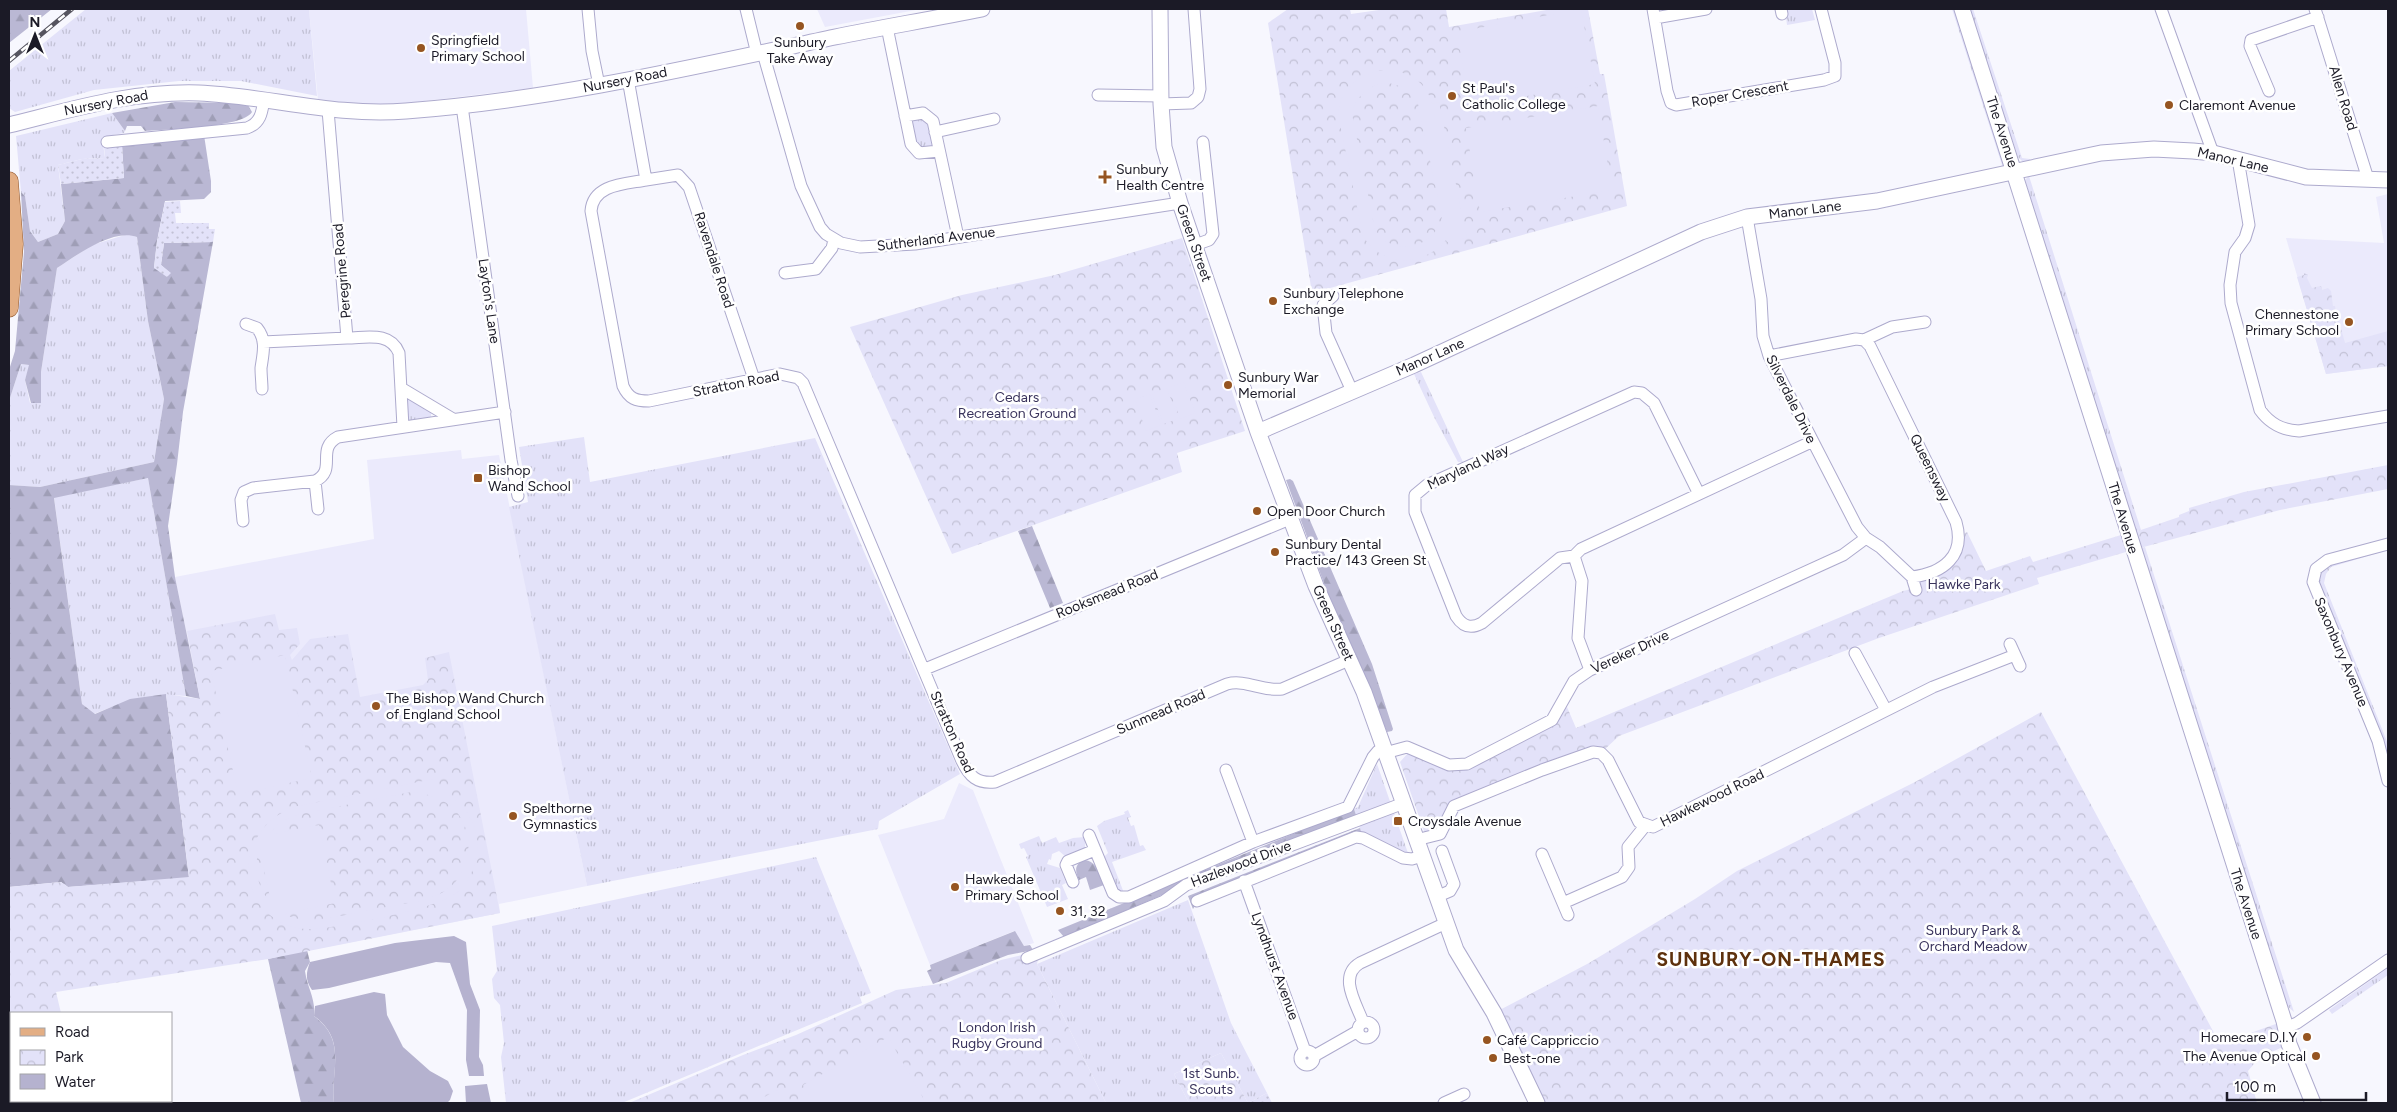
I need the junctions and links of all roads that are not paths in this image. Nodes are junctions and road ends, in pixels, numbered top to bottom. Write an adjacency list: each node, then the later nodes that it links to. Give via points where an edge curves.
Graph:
1 (588, 9): 16 (street)
2 (746, 9): 14 (street)
3 (982, 9): 10 (street, Nursery Road)
4 (1160, 9): 20 (street, Green Street)
5 (1194, 9): 20 (street, via 1198,97 1190,103)
6 (1706, 9): 11 (street)
7 (1820, 9): 11 (street, Roper Crescent, via 1836,63 1835,76 1676,105 1671,103 1667,91)
8 (1962, 9): 32 (street, The Avenue)
9 (2161, 9): 30 (street)
10 (963, 11): 13 (street, Nursery Road)
11 (1654, 13)
12 (2316, 13): 17 (street, Allen Road, via 2251,40 2250,46); 33 (street, Allen Road)
13 (887, 27): 14 (street, Nursery Road); 23 (street)
14 (760, 54): 15 (street, Nursery Road); 40 (street, via 801,186 820,227)
15 (628, 79): 16 (street, Nursery Road); 34 (street)
16 (599, 85): 21 (street, Nursery Road)
17 (2269, 92)
18 (1098, 95): 20 (street)
19 (264, 99): 22 (street, Nursery Road); 25 (street, Nursery Road, via 200,93 145,94); 27 (street, via 257,122 247,128 135,134)
20 (1161, 100): 37 (street, Green Street, via 1164,147)
21 (462, 106): 22 (street, Nursery Road, via 396,112); 55 (street, Layton's Lane)
22 (328, 110): 47 (street, Peregrine Road)
23 (905, 116): 26 (street, via 927,115 933,120); 29 (street, via 913,148 924,154)
24 (994, 119): 26 (street)
25 (9, 125)
26 (936, 132): 29 (street)
27 (107, 142)
28 (1203, 142): 41 (street, via 1213,234 1209,240)
29 (939, 151): 39 (street)
30 (2213, 153): 31 (street, Manor Lane); 32 (street, Manor Lane, via 2128,150)
31 (2238, 159): 33 (street, Manor Lane, via 2306,177); 56 (street, via 2249,225 2235,252 2230,303 2260,410 2276,425 2299,431)
32 (2015, 172): 38 (street, Manor Lane, via 1877,201); 100 (street, The Avenue)
33 (2368, 179): 35 (street, Manor Lane)
34 (646, 180): 51 (street, Ravendale Road, via 678,175 689,187); 51 (street, Stratton Road, via 601,190 592,203 591,211 626,392 636,401 649,401)
35 (2388, 180)
36 (9, 181): 44 (main road, via 14,244)
37 (1180, 203): 39 (street, Sutherland Avenue); 41 (street, Green Street)
38 (1747, 217): 50 (street, Silverdale Drive, via 1761,299 1763,336); 54 (street, Manor Lane, via 1701,232)
39 (958, 237): 40 (street, Sutherland Avenue, via 895,246 860,247)
40 (834, 240): 42 (street, via 832,248 816,269)
41 (1195, 245): 59 (street, Green Street)
42 (785, 273)
43 (1333, 296): 54 (street, via 1323,304 1326,333)
44 (9, 308)
45 (1925, 322): 48 (street, via 1892,328)
46 (246, 324): 49 (street, via 257,328)
47 (348, 338): 49 (street); 52 (street, Peregrine Road, via 380,337 392,341 399,352)
48 (1864, 340): 50 (street); 70 (street, Queensway, via 1959,532 1951,560 1928,575)
49 (264, 342): 53 (street)
50 (1769, 356): 60 (street, Silverdale Drive)
51 (754, 379): 75 (street, Stratton Road, via 780,374 790,375 803,383)
52 (401, 388): 57 (street); 58 (street, Peregrine Road)
53 (262, 389)
54 (1352, 391): 59 (street, Manor Lane)
55 (504, 412): 57 (street); 63 (street, Layton's Lane)
56 (2388, 416)
57 (452, 419): 58 (street)
58 (403, 427): 61 (street, via 331,441 326,453 327,470)
59 (1258, 432): 65 (street, Green Street)
60 (1812, 442): 62 (street, Maryland Way); 67 (street, Silverdale Drive, via 1856,527)
61 (315, 481): 64 (street); 66 (street, via 248,489 242,496)
62 (1699, 494): 69 (street, Maryland Way, via 1582,548); 69 (street, Maryland Way, via 1654,403 1642,393 1634,392 1427,485 1415,495 1415,512 1456,616 1468,627 1482,623 1560,558)
63 (518, 496)
64 (318, 508)
65 (1290, 519): 74 (street, Green Street); 75 (street, Rooksmead Road)
66 (243, 520)
67 (1866, 538): 70 (street); 76 (street, Vereker Drive, via 1843,554)
68 (2388, 544): 81 (street, Saxonbury Avenue, via 2328,560 2316,569 2313,582 2378,741)
69 (1574, 556): 76 (street, via 1582,581 1578,638)
70 (1912, 577): 71 (street)
71 (1916, 590)
72 (2010, 644): 77 (street, Hawkewood Road, via 2017,660 1933,687)
73 (1856, 653): 77 (street)
74 (1349, 660): 78 (street, Green Street, via 1364,692); 80 (street, Sunmead Road, via 1282,689 1271,690 1235,682 1226,684 995,782)
75 (925, 669): 80 (street, Stratton Road, via 967,772)
76 (1590, 670): 78 (street, Vereker Drive, via 1574,681 1552,720 1467,764 1449,765 1407,747)
77 (1886, 710): 83 (street, Hawkewood Road, via 1659,825)
78 (1384, 751): 82 (street, Green Street); 86 (street, via 1378,751 1373,757 1348,807)
79 (1226, 770): 86 (street)
80 (975, 780)
81 (2388, 781)
82 (1404, 803): 85 (street, Green Street); 98 (street, Hazlewood Drive, via 1186,885 1164,901)
83 (1645, 826): 85 (street, Hawkewood Road, via 1639,822 1608,760 1601,753 1593,752 1454,806 1440,834); 95 (street, via 1630,842 1629,867 1622,877)
84 (1089, 835): 87 (street)
85 (1416, 840): 89 (street, Green Street)
86 (1253, 842): 87 (street, via 1130,897 1119,898 1110,889)
87 (1095, 850): 92 (street, via 1068,861 1066,865)
88 (1442, 851): 93 (street, via 1454,884 1450,891)
89 (1422, 856): 91 (street, via 1408,859 1356,837); 93 (street, Green Street)
90 (1548, 859): 95 (street)
91 (1244, 881): 94 (street); 97 (street, Lyndhurst Avenue, via 1309,1053 1360,1026 1348,981 1351,970)
92 (1073, 882)
93 (1436, 897): 97 (street, Green Street)
94 (1197, 901)
95 (1563, 902): 96 (street)
96 (1568, 914)
97 (1446, 922): 103 (street, Green Street, via 1456,950 1494,1013)
98 (1027, 958)
99 (2388, 960): 100 (street)
100 (2285, 1028): 104 (street, The Avenue)
101 (1464, 1094): 102 (street)
102 (1444, 1103)
103 (1537, 1103)
104 (2313, 1103)

